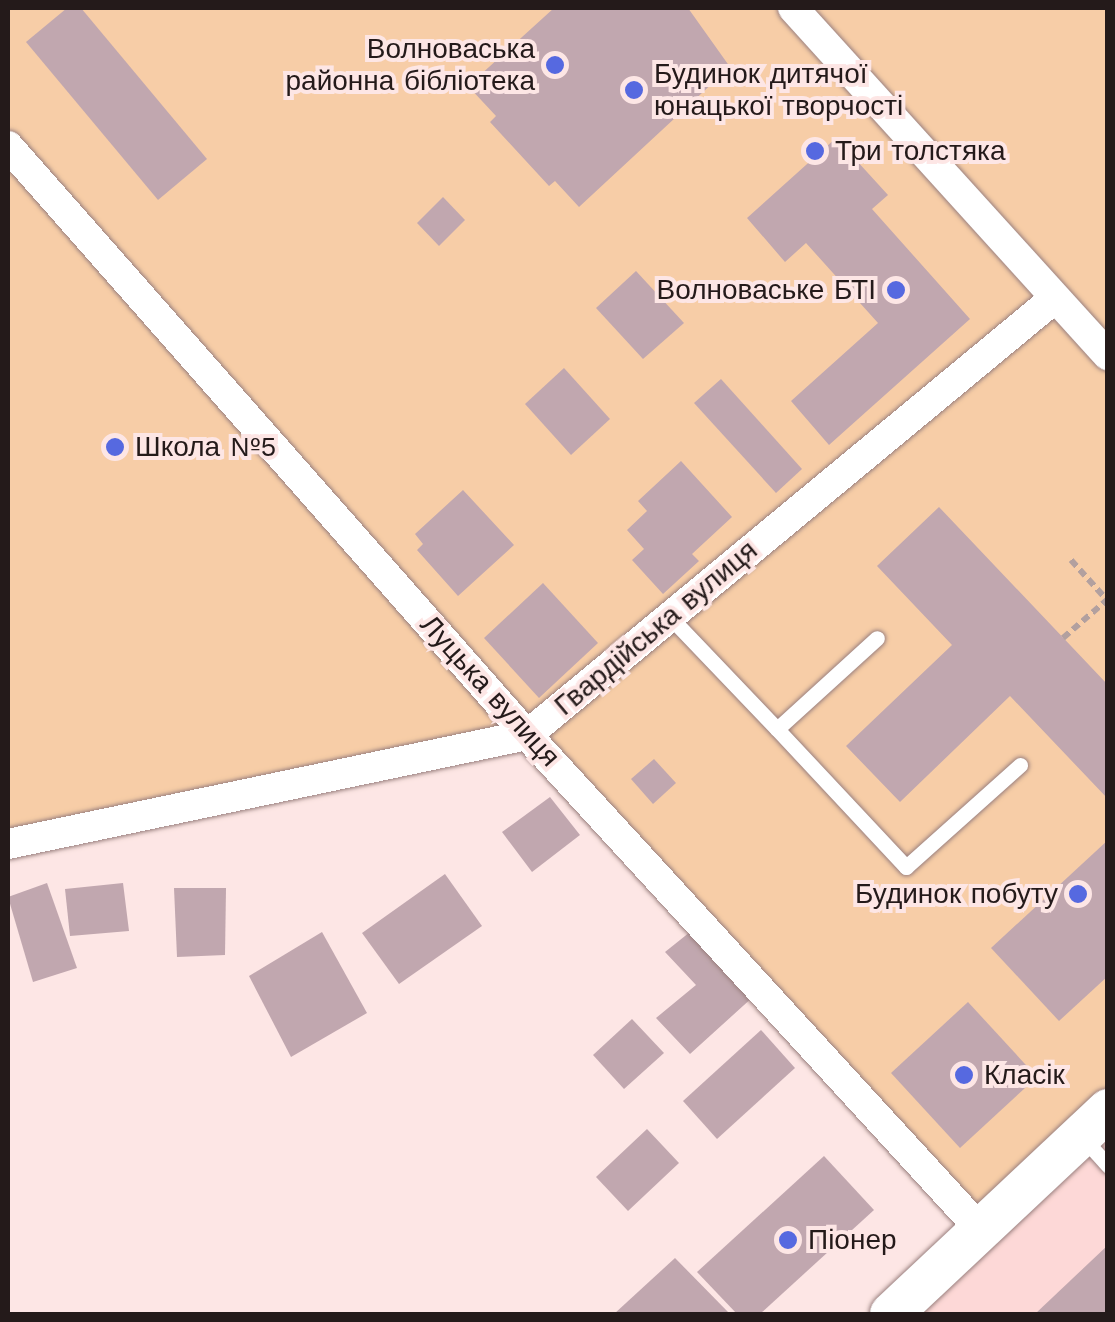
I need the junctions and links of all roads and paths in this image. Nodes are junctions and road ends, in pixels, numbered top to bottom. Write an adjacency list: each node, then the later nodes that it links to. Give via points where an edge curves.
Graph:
1 (793, 8): 3 (street)
2 (8, 146): 11 (street, Луцька вулиця)
3 (1055, 298): 4 (street); 7 (street, Гвардійська вулиця)
4 (1108, 356)
5 (1071, 560): 6 (path)
6 (1107, 600): 9 (path)
7 (670, 617): 10 (lane); 11 (street, Гвардійська вулиця)
8 (877, 638): 10 (lane)
9 (1064, 638)
10 (777, 729): 12 (lane, via 906,867)
11 (527, 735): 13 (street, Гвардійська вулиця); 15 (street, Луцька вулиця)
12 (1020, 765)
13 (8, 844)
14 (1099, 1137): 15 (main road)
15 (980, 1229): 16 (main road)
16 (891, 1314)

